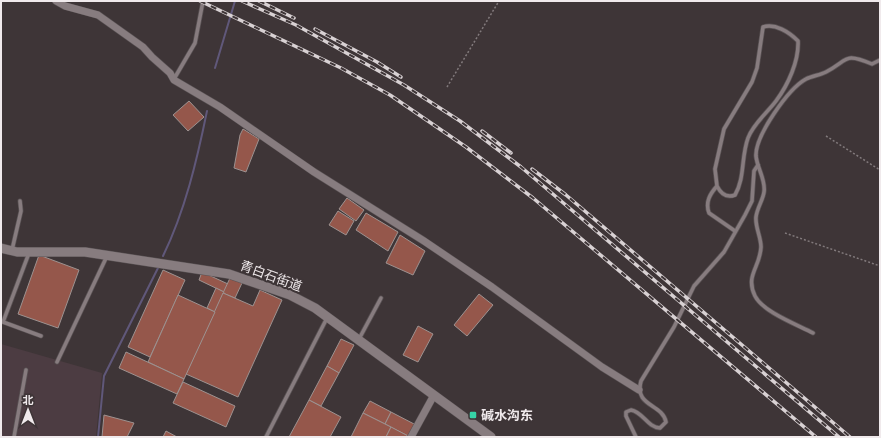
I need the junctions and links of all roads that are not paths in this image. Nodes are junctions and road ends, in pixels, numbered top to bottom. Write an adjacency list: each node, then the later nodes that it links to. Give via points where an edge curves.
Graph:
1 (56, 1): 4 (street, via 64,6 98,15 143,47)
2 (203, 1): 4 (lane, via 195,43)
3 (880, 60): 5 (lane, via 872,64 858,58 850,58 826,72 806,79 790,94 769,122 758,142)
4 (174, 80): 20 (street, via 220,107 314,172 424,241 492,287 602,368)
5 (758, 164): 8 (lane, via 754,171 752,201); 15 (lane, via 764,193 756,219 761,249 750,281 756,297 770,310)
6 (717, 186): 6 (lane, via 715,168 724,129 752,82 757,68 763,27 777,27 798,41 793,68 776,100 748,138 742,179 735,195 725,195); 8 (lane, via 710,194 709,213)
7 (20, 201): 10 (lane, via 21,211)
8 (735, 231): 20 (lane, via 724,252 694,286 674,327 641,381)
9 (1, 248): 10 (street, 青白石街道)
10 (12, 250): 11 (street, 青白石街道)
11 (29, 252): 12 (street, 青白石街道, via 85,252); 16 (lane, via 3,322)
12 (108, 255): 14 (street, 青白石街道, via 229,274 290,295); 18 (lane)
13 (381, 298): 17 (lane)
14 (327, 317): 17 (street, 青白石街道); 23 (lane)
15 (813, 333)
16 (41, 336)
17 (359, 340): 21 (street, 青白石街道)
18 (57, 362)
19 (26, 370): 22 (lane)
20 (639, 390): 26 (lane, via 641,397 665,417 666,422 660,428 654,427 637,411 626,412)
21 (434, 395): 24 (street); 25 (street, 青白石街道)
22 (14, 437)
23 (266, 437)
24 (411, 437)
25 (491, 437)
26 (636, 437)

